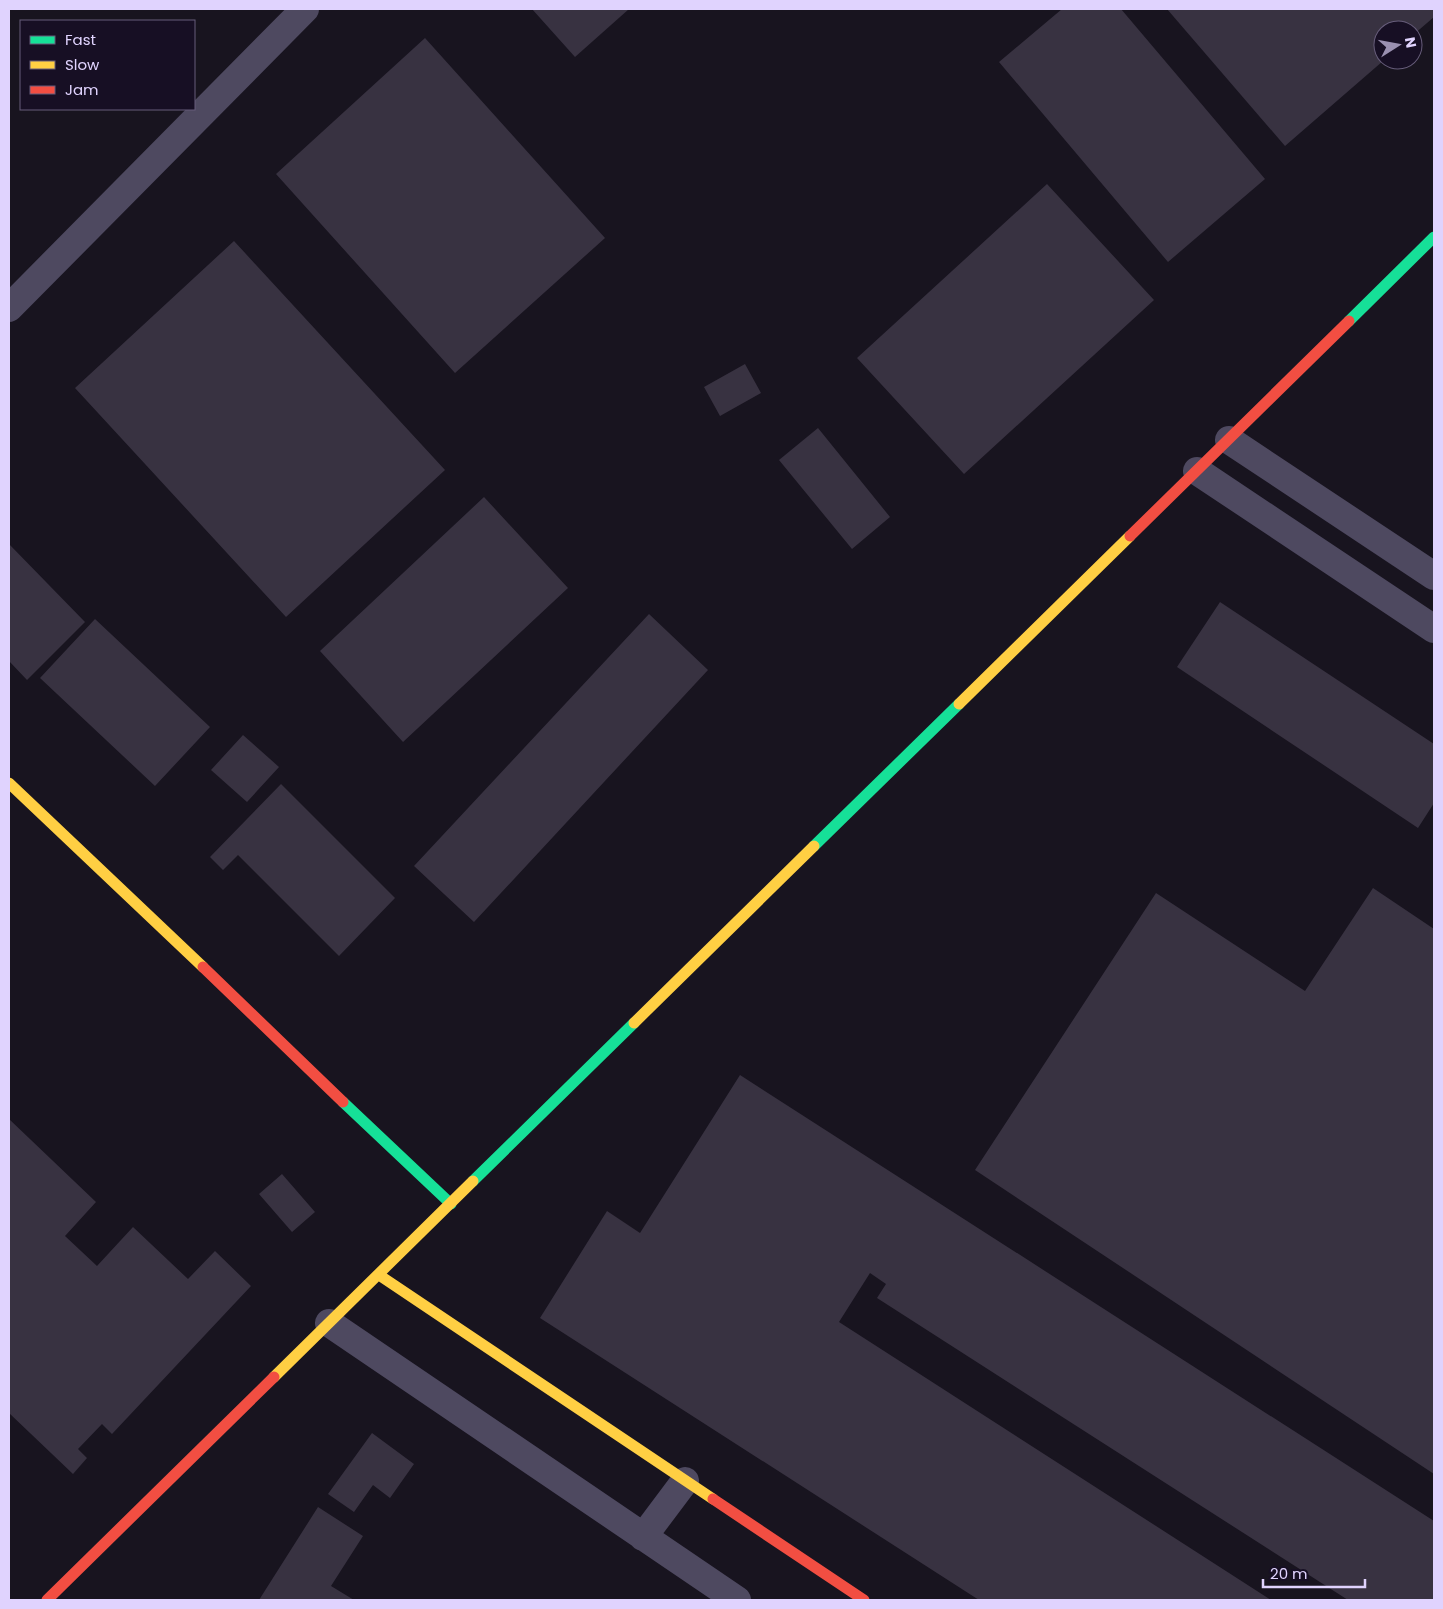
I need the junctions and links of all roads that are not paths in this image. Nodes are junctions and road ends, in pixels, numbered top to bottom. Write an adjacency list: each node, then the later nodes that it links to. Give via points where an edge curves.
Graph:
1 (305, 9): 3 (street)
2 (1434, 237): 4 (street)
3 (9, 308)
4 (1229, 440): 5 (street); 6 (street)
5 (1197, 471): 7 (street); 9 (street)
6 (1434, 576)
7 (1434, 629)
8 (9, 783): 9 (street)
9 (451, 1204): 10 (street)
10 (379, 1274): 11 (street); 12 (street)
11 (329, 1324): 13 (street); 14 (street)
12 (685, 1481): 13 (street); 16 (street)
13 (642, 1537): 15 (street)
14 (47, 1600)
15 (737, 1600)
16 (864, 1600)

